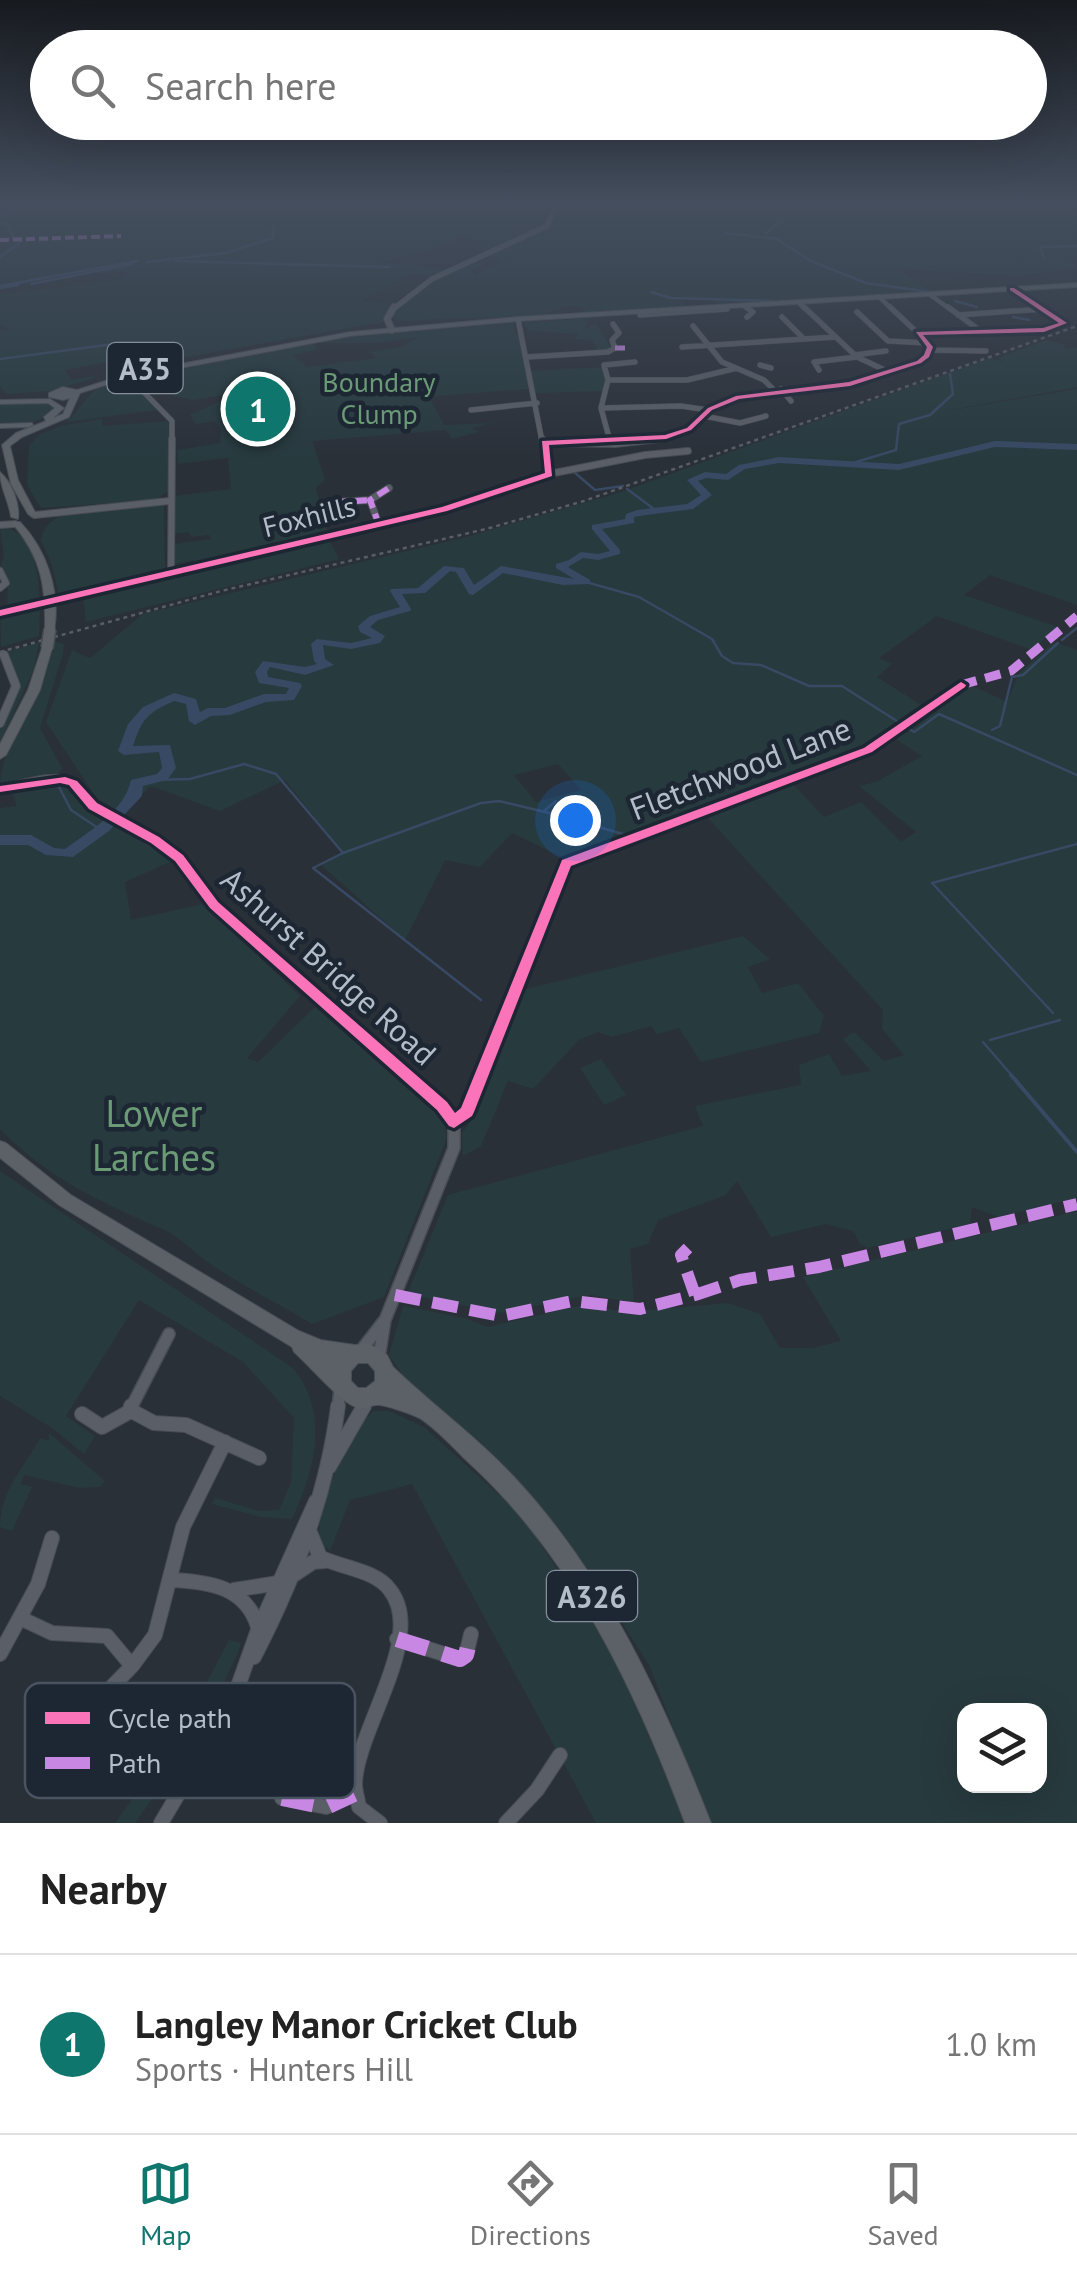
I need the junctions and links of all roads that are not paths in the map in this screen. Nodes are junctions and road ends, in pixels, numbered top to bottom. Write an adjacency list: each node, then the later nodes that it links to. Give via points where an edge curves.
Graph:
1 (416, 289): 20 (street, via 393,303 387,314)
2 (1011, 289): 4 (main road, A35)
3 (1012, 289): 9 (street)
4 (929, 294): 5 (main road, A35); 13 (street)
5 (880, 297): 6 (main road, A35); 22 (street)
6 (798, 302): 7 (main road, A35); 23 (street)
7 (742, 306): 10 (main road, A35); 14 (street, via 753,312)
8 (728, 309): 10 (street)
9 (1045, 309): 13 (street); 21 (street, via 1064,321 1054,328)
10 (681, 311): 12 (street); 16 (main road, A35)
11 (857, 313): 26 (street, via 888,341)
12 (640, 315)
13 (958, 315): 21 (street)
14 (747, 316)
15 (782, 317): 24 (street)
16 (518, 319): 17 (main road, A35); 33 (street)
17 (482, 321): 20 (main road, A35); 20 (main road, A35)
18 (614, 324): 28 (street)
19 (693, 326): 25 (street)
20 (391, 328): 45 (main road, A35, via 293,342); 46 (main road, A35, via 270,343 98,378)
21 (981, 332): 22 (street)
22 (918, 334): 26 (street)
23 (835, 337): 24 (street); 32 (street)
24 (804, 339): 25 (street)
25 (708, 345): 27 (street); 36 (street)
26 (929, 346): 30 (street); 38 (street, via 922,360)
27 (682, 347)
28 (615, 348): 29 (street); 33 (street)
29 (627, 348)
30 (986, 350)
31 (886, 351): 32 (street)
32 (856, 356): 37 (street, via 814,362); 38 (street)
33 (527, 357): 49 (street)
34 (635, 362): 41 (street, via 604,365)
35 (765, 367): 39 (street)
36 (733, 369): 39 (street); 42 (street)
37 (819, 370)
38 (889, 372): 43 (street, via 849,384)
39 (748, 373): 43 (street)
40 (131, 379): 64 (street, via 172,422)
41 (608, 380): 42 (street); 50 (street)
42 (661, 382): 44 (street)
43 (778, 390): 48 (street); 52 (street, via 732,399)
44 (666, 391)
45 (76, 393): 46 (main road); 61 (main road, via 62,418 8,442)
46 (58, 394): 47 (main road, A35); 55 (main road, via 66,406 58,416)
47 (0, 400): 55 (main road, via 58,405 50,418)
48 (791, 401)
49 (538, 403): 51 (street); 57 (street)
50 (601, 408): 52 (street, via 681,406); 56 (street)
51 (471, 410)
52 (706, 413): 53 (street, via 740,422); 56 (street, via 672,436)
53 (766, 416)
54 (0, 426): 55 (main road)
55 (17, 426)
56 (610, 442): 57 (street)
57 (545, 443): 60 (street)
58 (688, 451): 60 (street)
59 (0, 456): 61 (main road)
60 (549, 474): 69 (street, Foxhills)
61 (5, 480): 66 (main road); 67 (main road)
62 (389, 488): 63 (street)
63 (370, 500): 65 (street); 69 (street)
64 (169, 501): 66 (street); 72 (street)
65 (337, 502)
66 (35, 517): 67 (main road); 70 (main road)
67 (15, 521): 68 (street); 70 (main road)
68 (0, 525)
69 (378, 525): 72 (street, Foxhills)
70 (33, 542): 78 (main road, bridge, via 48,583 50,629 34,690)
71 (0, 571): 73 (street, via 6,583)
72 (171, 574): 74 (street, Foxhills)
73 (0, 588)
74 (78, 595)
75 (4, 655): 77 (street, via 16,686)
76 (961, 685): 80 (street, Fletchwood Lane, via 854,757 566,862 467,1112)
77 (0, 723)
78 (0, 756)
79 (0, 789): 80 (street, Ashurst Bridge Road, via 73,783 93,806 179,858 214,905)
80 (454, 1122): 82 (street, via 454,1148)
81 (0, 1148): 84 (main road, via 65,1200)
82 (385, 1320): 85 (street); 85 (street)
83 (169, 1334): 88 (street)
84 (293, 1338): 85 (main road); 86 (main road)
85 (369, 1360): 86 (main road, via 343,1366); 87 (main road, via 384,1382); 89 (main road, A326)
86 (340, 1383): 87 (main road, via 352,1397); 93 (street)
87 (372, 1395): 89 (main road, A326); 93 (street)
88 (130, 1410): 90 (street, via 102,1427); 91 (street)
89 (425, 1410): 119 (main road, A326, via 512,1490 578,1572 640,1680)
90 (82, 1414)
91 (225, 1442): 92 (street); 98 (street, via 190,1507)
92 (259, 1458)
93 (326, 1474): 94 (street)
94 (316, 1501): 95 (street); 99 (street)
95 (310, 1530): 97 (street); 99 (street)
96 (52, 1538): 101 (street)
97 (325, 1561): 99 (street); 104 (street, via 389,1588 399,1606)
98 (172, 1580): 100 (street); 106 (street, via 159,1632)
99 (284, 1581): 100 (street); 102 (street); 107 (street)
100 (232, 1590): 102 (street, via 251,1606)
101 (20, 1618): 105 (street); 106 (street, via 52,1634 100,1634)
102 (258, 1630): 107 (street)
103 (471, 1634): 104 (street, via 460,1659)
104 (397, 1639): 111 (street)
105 (0, 1654)
106 (132, 1666): 108 (street)
107 (245, 1673): 109 (street)
108 (116, 1683)
109 (240, 1683)
110 (560, 1756): 118 (street)
111 (355, 1769)
112 (355, 1796): 117 (street, via 364,1814)
113 (176, 1798): 116 (street)
114 (282, 1798): 115 (street, via 326,1807)
115 (345, 1798)
116 (160, 1823)
117 (380, 1823)
118 (506, 1823)
119 (698, 1823)

